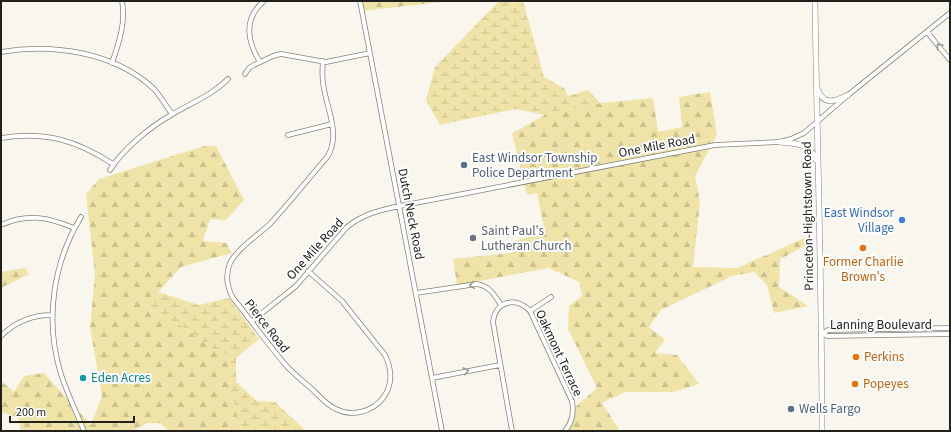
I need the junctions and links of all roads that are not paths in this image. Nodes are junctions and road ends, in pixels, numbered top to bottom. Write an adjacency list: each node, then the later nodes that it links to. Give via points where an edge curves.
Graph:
1 (122, 1): 12 (street, via 121,35)
2 (264, 1): 11 (street, via 256,9 249,29 252,49)
3 (360, 1): 8 (street, Dutch Neck Road)
4 (815, 1): 15 (main road, Princeton-Hightstown Road)
5 (950, 13): 6 (street, One Mile Road)
6 (927, 32): 9 (street, one-way to 6); 16 (street, One Mile Road)
7 (1, 52): 12 (street, via 58,50 86,54)
8 (370, 53): 10 (street); 26 (street, Dutch Neck Road)
9 (950, 60)
10 (323, 61): 11 (street, via 281,54); 19 (street, Pierce Road, via 323,88)
11 (260, 62): 13 (street, via 249,68)
12 (112, 63): 17 (street, via 147,83)
13 (245, 74)
14 (228, 79): 17 (street, via 213,92)
15 (816, 85): 16 (main road, via 822,98 832,102); 18 (main road, Princeton-Hightstown Road)
16 (848, 95): 18 (street, One Mile Road)
17 (172, 114): 23 (street, via 140,136)
18 (817, 122): 22 (street, One Mile Road, via 798,136); 24 (main road, Princeton-Hightstown Road)
19 (332, 124): 20 (street); 36 (street, Pierce Road, via 333,141 328,156 270,223 238,252 231,262 227,274 228,287 233,298)
20 (288, 136)
21 (1, 138): 23 (street, via 27,136 59,139 86,148)
22 (779, 142): 24 (main road, via 798,144 807,148 813,154); 26 (street, One Mile Road, via 716,145)
23 (113, 164): 25 (street)
24 (817, 168): 38 (main road, Princeton-Hightstown Road)
25 (110, 170)
26 (400, 206): 30 (street, One Mile Road, via 369,213 354,221 343,230); 31 (street, Dutch Neck Road)
27 (80, 217): 29 (street)
28 (1, 225): 29 (street, via 22,218 39,217)
29 (74, 228): 35 (street, via 58,271)
30 (308, 271): 36 (street, One Mile Road, via 289,292); 36 (street, Pierce Road, via 342,301 385,355 391,371 390,383 378,404 360,412 347,412 335,408 288,367)
31 (416, 293): 33 (street, one-way to 31, via 491,291 477,284); 42 (street, Dutch Neck Road)
32 (551, 297): 34 (street)
33 (501, 305): 34 (street, Oakmont Terrace, via 515,302 524,305); 41 (street, via 493,322)
34 (530, 311): 46 (street, Oakmont Terrace, via 572,401 572,419)
35 (52, 315): 40 (street, via 36,316 22,321); 43 (street, via 54,345 60,371)
36 (252, 322)
37 (950, 328): 38 (street, Lanning Boulevard, via 828,330)
38 (822, 334): 39 (street, Lanning Boulevard); 47 (main road, Princeton-Hightstown Road)
39 (950, 334)
40 (1, 336)
41 (500, 365): 42 (street, one-way to 41); 45 (street)
42 (432, 378): 44 (street, Dutch Neck Road)
43 (84, 431)
44 (442, 431)
45 (512, 431)
46 (565, 431)
47 (822, 431)

